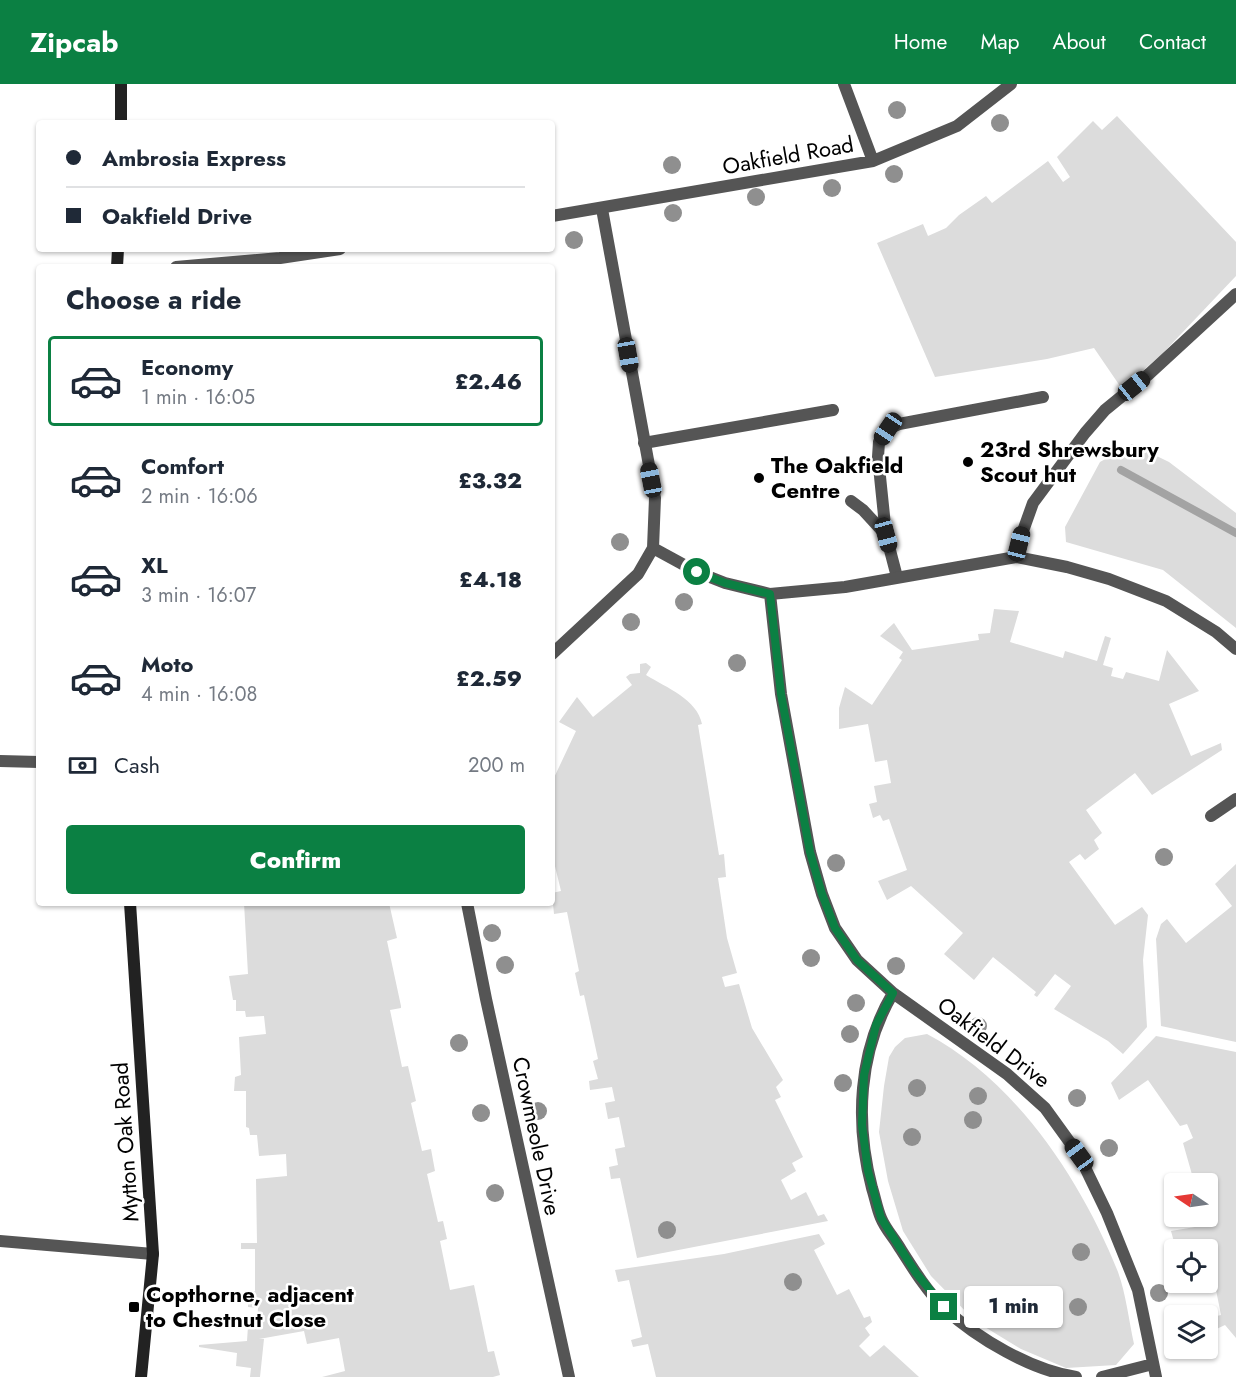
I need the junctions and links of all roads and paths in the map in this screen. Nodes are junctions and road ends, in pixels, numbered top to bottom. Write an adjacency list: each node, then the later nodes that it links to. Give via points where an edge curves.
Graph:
1 (122, 84): 4 (main road)
2 (844, 84): 5 (street)
3 (1011, 84): 5 (street, Oakfield Road, via 957,126)
4 (121, 120)
5 (873, 161): 6 (street, Oakfield Road)
6 (602, 208): 7 (street, Oakfield Road); 13 (street)
7 (555, 216)
8 (320, 252): 9 (street)
9 (211, 264)
10 (1235, 298): 17 (street, via 1105,410 1085,433 1034,503)
11 (1043, 397): 15 (street, via 888,429 879,442 878,457)
12 (833, 410): 13 (street)
13 (644, 443): 16 (street, via 655,498)
14 (851, 501): 15 (street)
15 (886, 535): 18 (street)
16 (653, 548): 19 (street, via 697,572); 21 (street, via 638,574)
17 (1016, 557): 18 (street); 20 (street, via 1109,579 1166,601)
18 (897, 577): 19 (street, via 845,587)
19 (770, 594): 28 (street, Oakfield Drive, via 781,694 810,852 822,894 835,928 857,960)
20 (1236, 649)
21 (555, 651)
22 (0, 761): 23 (street)
23 (36, 762)
24 (1236, 799): 25 (street)
25 (1211, 816)
26 (130, 906): 30 (main road, Mytton Oak Road)
27 (468, 906): 33 (street, Crowmeole Drive)
28 (893, 993): 31 (street, Oakfield Drive, via 1007,1074 1046,1108 1079,1155 1138,1290); 34 (street, via 876,1025 864,1075 862,1125 868,1171 881,1218 916,1273 944,1307 982,1337 1014,1355 1057,1374)
29 (0, 1241): 30 (street)
30 (153, 1254): 32 (main road, Mytton Oak Road)
31 (1155, 1371): 35 (street, Oakfield Drive)
32 (141, 1377)
33 (569, 1377)
34 (1076, 1377)
35 (1102, 1377)

